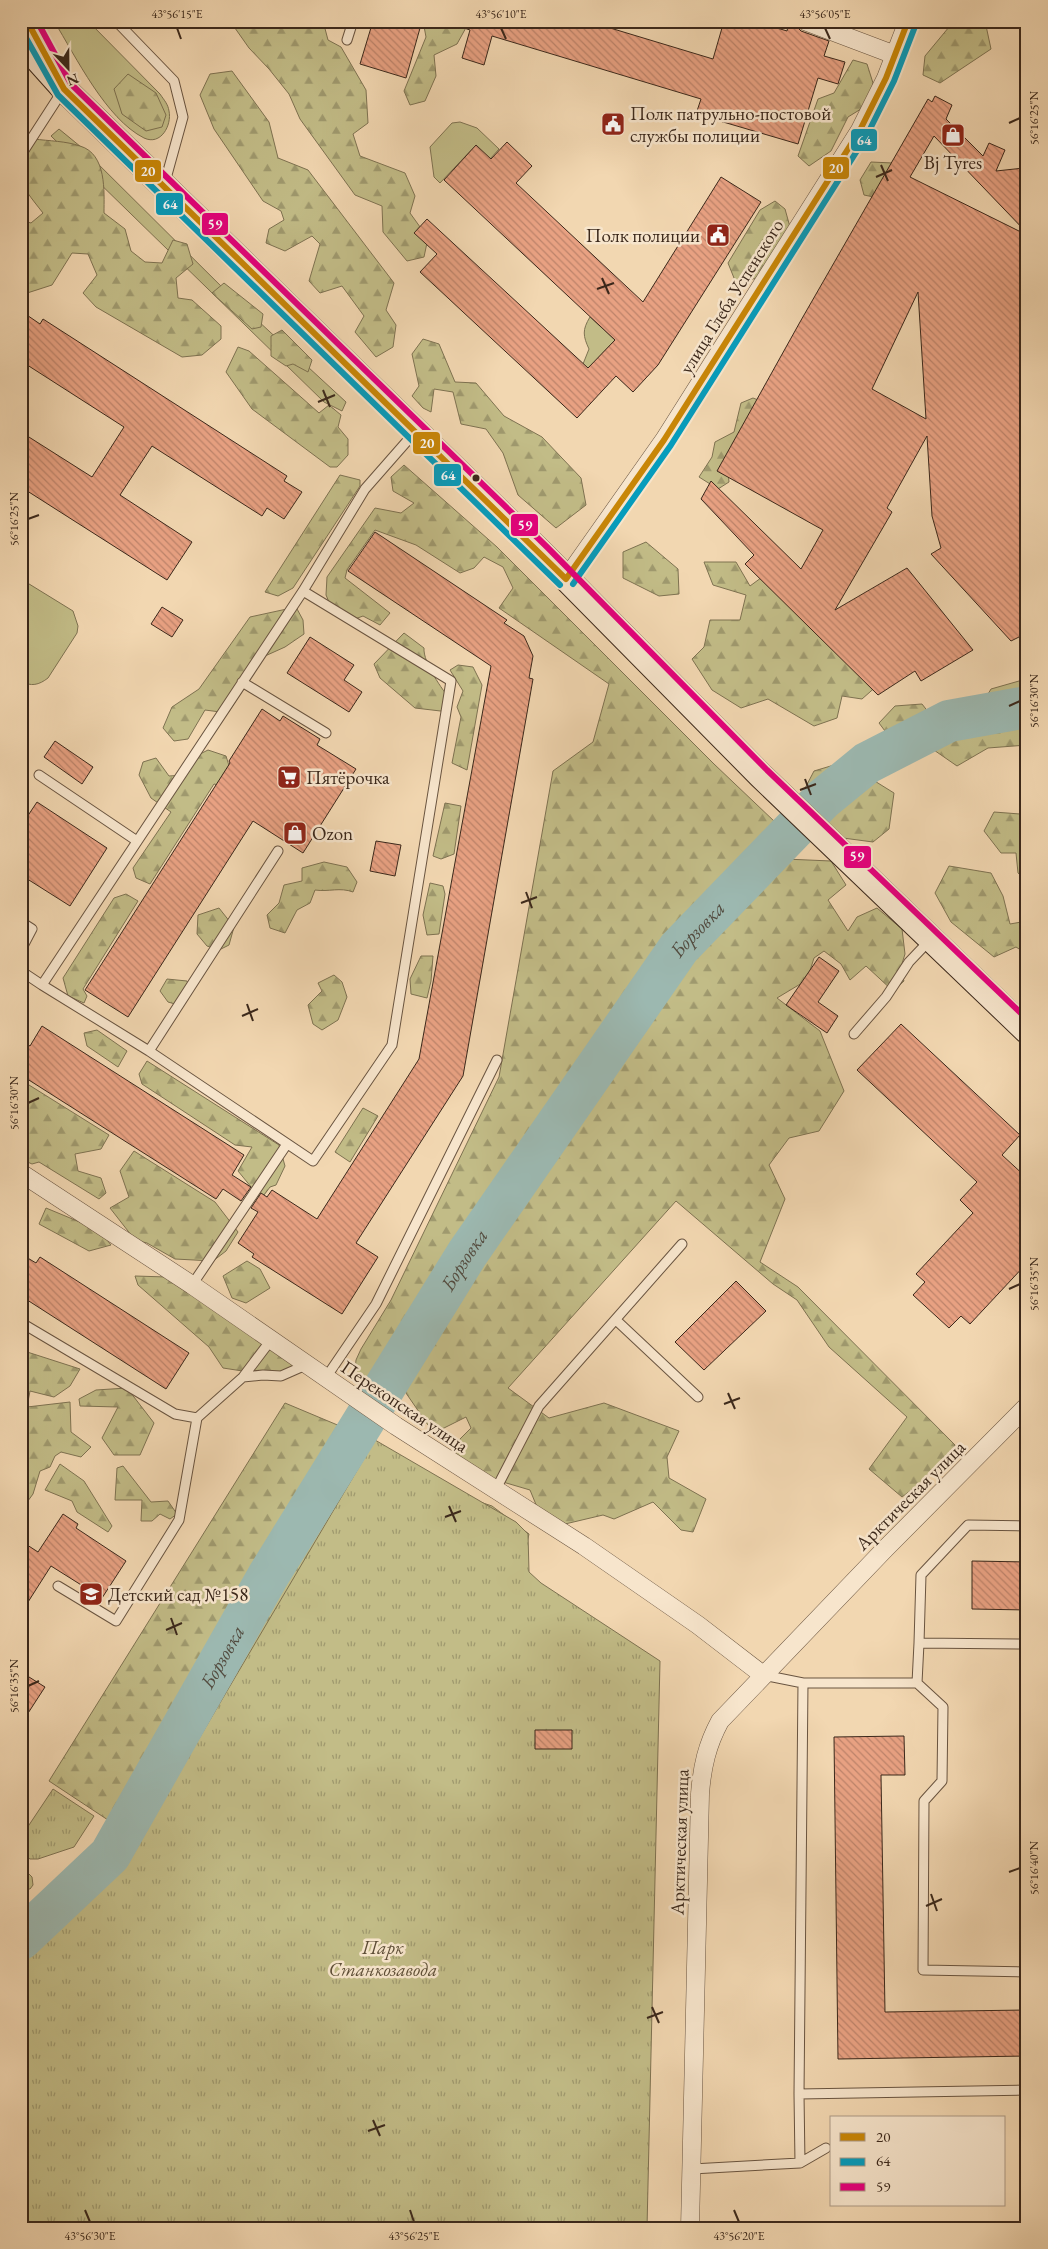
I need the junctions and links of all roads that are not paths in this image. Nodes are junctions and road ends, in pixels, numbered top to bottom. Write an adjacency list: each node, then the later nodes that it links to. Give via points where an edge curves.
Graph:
1 (26, 21): 9 (lane)
2 (116, 21): 11 (lane, via 174,81 182,117)
3 (353, 21): 6 (lane)
4 (805, 21): 8 (street)
5 (908, 21): 8 (street, улица Глеба Успенского)
6 (347, 40)
7 (21, 41): 9 (street)
8 (895, 56): 13 (street, улица Глеба Успенского, via 860,130 782,255 664,440)
9 (64, 89): 10 (lane); 11 (street)
10 (21, 155)
11 (164, 187): 12 (street)
12 (415, 431): 13 (street); 14 (lane, via 365,489)
13 (566, 579): 21 (street, via 781,795)
14 (303, 591): 15 (lane); 29 (lane, via 451,681 392,1045 313,1161)
15 (242, 682): 16 (lane); 18 (lane)
16 (326, 733)
17 (39, 775): 18 (lane)
18 (137, 841): 24 (lane)
19 (278, 851): 27 (lane)
20 (21, 922): 22 (lane, via 32,929)
21 (931, 939): 25 (street); 26 (lane, via 909,962 886,997)
22 (21, 950)
23 (21, 971): 24 (lane)
24 (42, 985): 27 (lane)
25 (1027, 1030)
26 (854, 1034)
27 (149, 1051): 29 (lane)
28 (497, 1060): 38 (lane, via 376,1304)
29 (287, 1144): 32 (lane)
30 (21, 1174): 32 (street, Перекопская улица)
31 (682, 1244): 33 (lane)
32 (192, 1286): 35 (street, Перекопская улица)
33 (616, 1320): 39 (lane); 42 (lane, via 539,1406)
34 (21, 1330): 41 (lane, via 25,1325 175,1414)
35 (271, 1340): 36 (street, Перекопская улица); 37 (lane)
36 (306, 1365): 37 (lane, via 281,1376); 38 (street, Перекопская улица)
37 (243, 1376): 41 (lane)
38 (330, 1382): 42 (street, Перекопская улица)
39 (698, 1397)
40 (1027, 1406): 47 (street, Арктическая улица)
41 (197, 1418): 44 (lane, via 179,1520 116,1621)
42 (495, 1491): 47 (street, Перекопская улица, via 603,1559)
43 (1027, 1526): 45 (lane, via 968,1525 921,1575)
44 (58, 1586)
45 (919, 1643): 46 (lane); 49 (lane)
46 (1027, 1644)
47 (763, 1675): 48 (lane); 55 (street, Арктическая улица, via 720,1721 709,1741 702,1765)
48 (803, 1683): 49 (lane); 52 (lane)
49 (917, 1683): 50 (lane, via 942,1707 942,1781 924,1801 923,1970)
50 (1027, 1972)
51 (1027, 2090): 52 (lane)
52 (799, 2094): 54 (lane)
53 (826, 2148): 54 (lane)
54 (800, 2164): 55 (lane)
55 (692, 2170): 56 (street, Арктическая улица)
56 (690, 2228)

